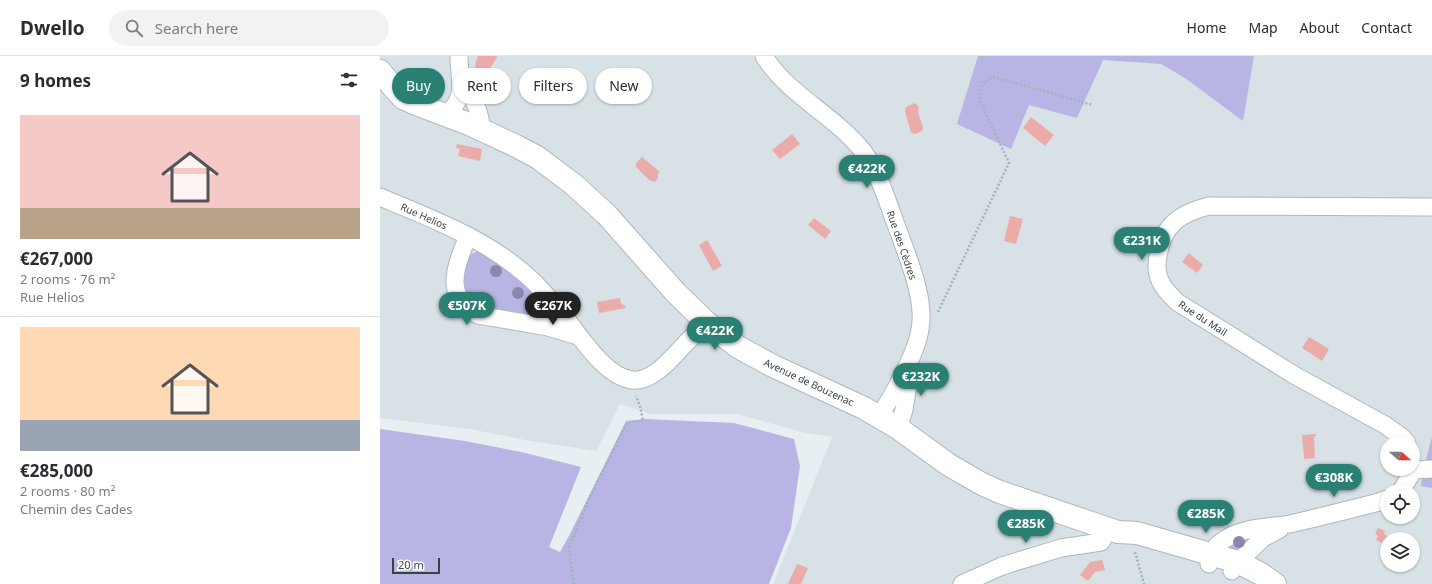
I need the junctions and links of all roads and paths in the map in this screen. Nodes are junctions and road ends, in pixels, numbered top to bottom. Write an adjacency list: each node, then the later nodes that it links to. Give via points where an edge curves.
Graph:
1 (764, 56): 10 (street, Rue des Cèdres, via 796,91 850,137 872,164 913,276 921,308)
2 (459, 62): 5 (street, via 460,93 454,108); 6 (street, via 481,119)
3 (380, 71): 5 (street, Avenue de Bouzenac, via 403,98)
4 (1093, 105): 10 (path, via 994,77 982,85 979,99 1009,163 940,310 931,319)
5 (445, 115): 6 (street, Avenue de Bouzenac)
6 (481, 129): 11 (street, Avenue de Bouzenac, via 537,157 573,184 607,215)
7 (380, 197): 9 (street, Rue Helios)
8 (1432, 207): 17 (street, Rue du Mail, via 1209,206 1175,221 1162,240 1157,263 1162,285 1182,306 1294,375)
9 (468, 236): 12 (street, Rue Helios, via 504,256 520,269 554,304); 12 (street, Rue Helios, via 458,260 455,289 460,301 469,311 478,315 563,330)
10 (921, 321): 13 (street, Rue des Cèdres)
11 (707, 323): 14 (street, via 662,367); 15 (street, Avenue de Bouzenac, via 747,352)
12 (578, 336): 14 (street, Rue Helios, via 611,370 625,379)
13 (910, 360): 15 (street, Rue des Cèdres, via 893,396); 16 (street, Rue des Cèdres, via 910,374)
14 (640, 380): 26 (path, via 636,398 643,421 627,423 588,501 569,548)
15 (878, 416): 16 (street, Avenue de Bouzenac)
16 (898, 428): 22 (street, Avenue de Bouzenac, via 949,465 982,484)
17 (1401, 436)
18 (1432, 469): 19 (street)
19 (1420, 470)
20 (1380, 502): 21 (street)
21 (1289, 524): 24 (street, via 1234,534 1213,549); 25 (street, via 1263,538)
22 (1114, 530): 24 (street, Avenue de Bouzenac, via 1137,533); 27 (street, via 1101,542 1061,548 1002,566)
23 (1135, 553): 28 (path)
24 (1210, 559): 25 (street, Avenue de Bouzenac)
25 (1235, 567): 29 (street, Avenue de Bouzenac); 30 (street, Avenue de Bouzenac, via 1261,574)
26 (574, 584)
27 (962, 584)
28 (1144, 584)
29 (1260, 584)
30 (1275, 584)

